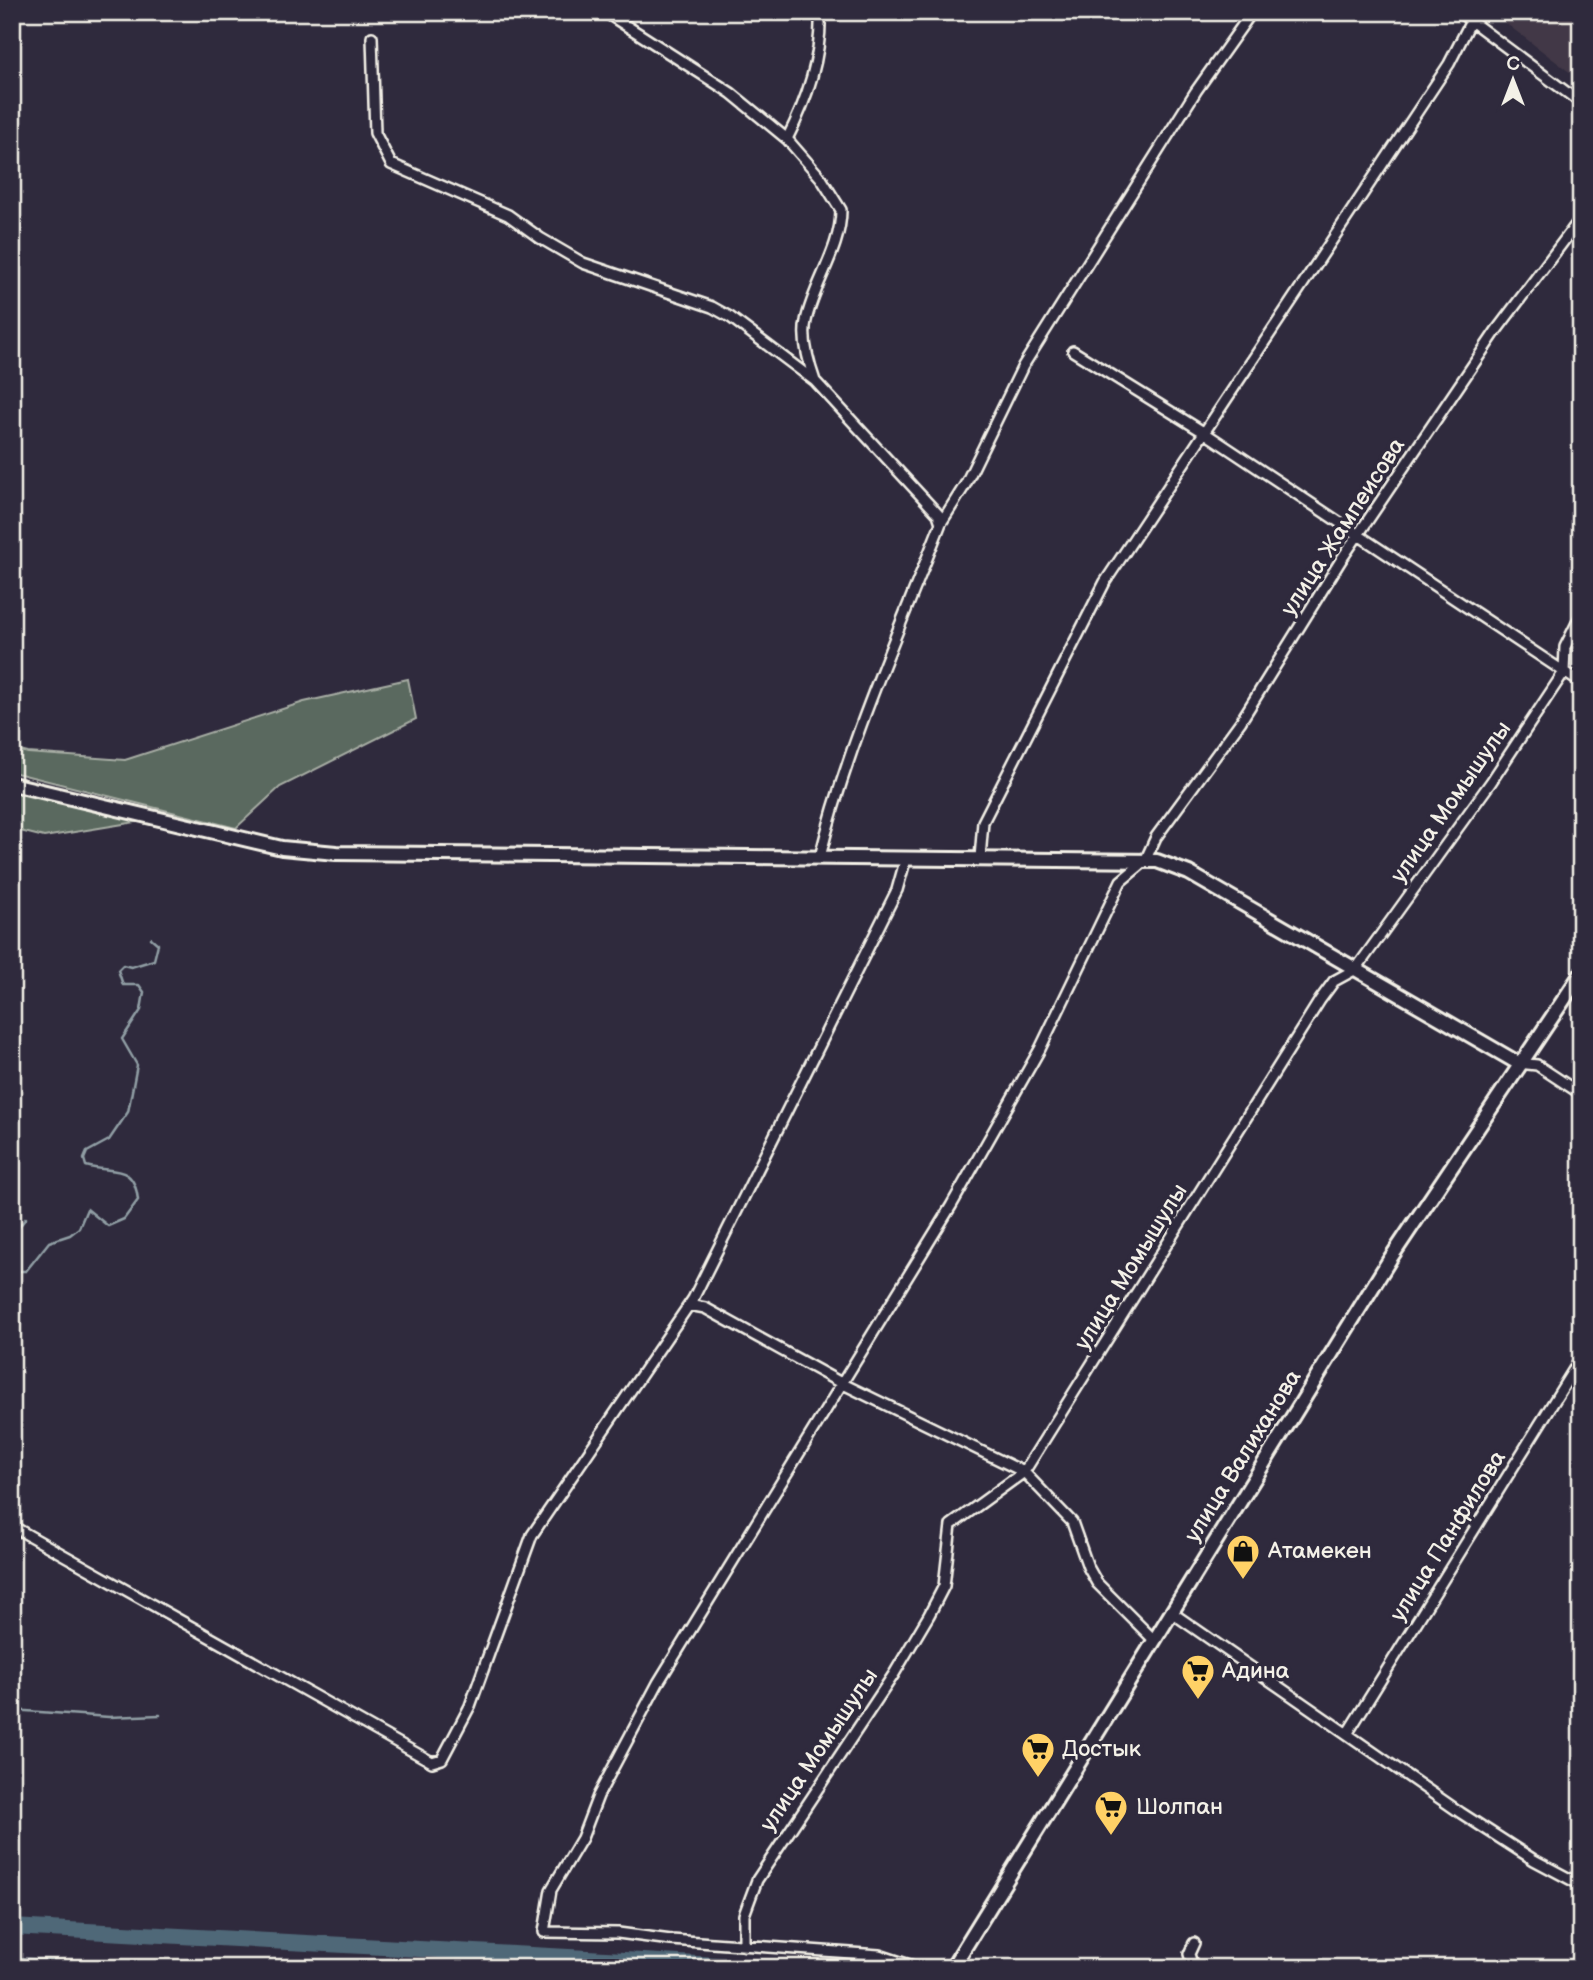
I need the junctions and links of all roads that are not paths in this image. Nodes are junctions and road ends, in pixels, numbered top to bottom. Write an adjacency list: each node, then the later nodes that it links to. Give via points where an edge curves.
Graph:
1 (605, 12): 8 (street, via 731,93)
2 (820, 12): 8 (street, via 815,68)
3 (1252, 12): 13 (street, via 1196,91 1023,366 965,485)
4 (1459, 12): 5 (street)
5 (1471, 21): 7 (street); 12 (street, via 1449,64)
6 (372, 37): 11 (street, via 375,134 391,164 508,215 583,263 712,307)
7 (1581, 103)
8 (787, 139): 11 (street, via 841,209 835,243 806,322)
9 (1581, 219): 14 (street, улица Жампеисова, via 1496,331)
10 (1073, 351): 12 (street)
11 (815, 381): 13 (street, via 938,514)
12 (1205, 433): 14 (street); 21 (street, via 1105,582 983,822)
13 (941, 523): 19 (street, via 858,734 831,810)
14 (1358, 535): 16 (street); 22 (street, улица Жампеисова, via 1241,721 1156,837)
15 (1581, 615): 16 (street, улица Момышулы, via 1565,648)
16 (1564, 672): 17 (street); 23 (street, улица Момышулы)
17 (1581, 683)
18 (12, 784): 19 (street, via 282,848 477,856)
19 (820, 858): 20 (street)
20 (906, 858): 21 (street); 27 (street, via 897,890)
21 (980, 858): 22 (street)
22 (1145, 861): 23 (street, via 1189,873); 29 (street, via 1121,881 1040,1049 951,1206)
23 (1356, 969): 25 (street); 30 (street, улица Момышулы, via 1334,981 1320,1000)
24 (1581, 974): 25 (street, улица Валиханова)
25 (1518, 1063): 26 (street, via 1537,1065); 32 (street, улица Валиханова)
26 (1581, 1094)
27 (689, 1305): 29 (street, via 705,1308); 31 (street, via 532,1535 470,1706 442,1759 436,1762)
28 (1581, 1358): 34 (street, улица Панфилова)
29 (841, 1383): 30 (street); 37 (street, via 658,1683 598,1796 582,1838 551,1890 546,1911 544,1932 618,1933)
30 (1024, 1472): 33 (street, via 1072,1522 1097,1583); 37 (street, улица Момышулы, via 951,1525 944,1586 894,1674 757,1880 744,1915)
31 (12, 1526)
32 (1171, 1612): 33 (street, улица Валиханова); 34 (street)
33 (1154, 1640): 39 (street, улица Валиханова)
34 (1348, 1734): 35 (street, via 1461,1813)
35 (1581, 1885)
36 (1194, 1942): 40 (street, via 1189,1954)
37 (744, 1946): 38 (street, via 879,1955)
38 (919, 1968)
39 (952, 1968)
40 (1193, 1968)

